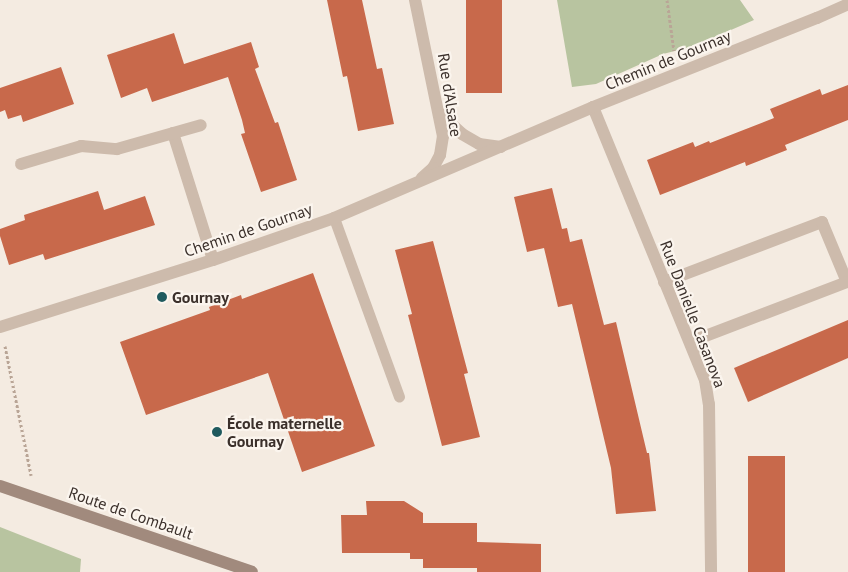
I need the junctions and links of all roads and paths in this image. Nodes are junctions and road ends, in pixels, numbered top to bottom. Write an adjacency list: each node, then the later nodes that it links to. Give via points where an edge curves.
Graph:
1 (415, 0): 6 (street, Rue d'Alsace)
2 (667, 0): 4 (path)
3 (848, 4): 4 (street, Chemin de Gournay)
4 (677, 74): 5 (street, Chemin de Gournay)
5 (593, 108): 9 (street, Chemin de Gournay); 14 (street, Rue Danielle Casanova)
6 (439, 113): 9 (street, via 462,134 479,144); 11 (street, Rue d'Alsace, via 443,136 440,155 434,168)
7 (201, 125): 8 (street)
8 (173, 133): 10 (street, via 117,149 81,146); 13 (street)
9 (500, 147): 11 (street, Chemin de Gournay)
10 (21, 164)
11 (414, 185): 12 (street, Chemin de Gournay)
12 (334, 218): 13 (street, Chemin de Gournay); 17 (lane)
13 (213, 260): 15 (street, Chemin de Gournay)
14 (664, 282): 16 (street, Rue Danielle Casanova); 16 (street, via 822,222 847,282)
15 (0, 327): 19 (path, via 32,470)
16 (690, 342): 21 (street, Rue Danielle Casanova, via 709,404)
17 (399, 397)
18 (0, 486): 19 (main road, Route de Combault)
19 (28, 495): 20 (main road, Route de Combault)
20 (252, 572)
21 (711, 572)

